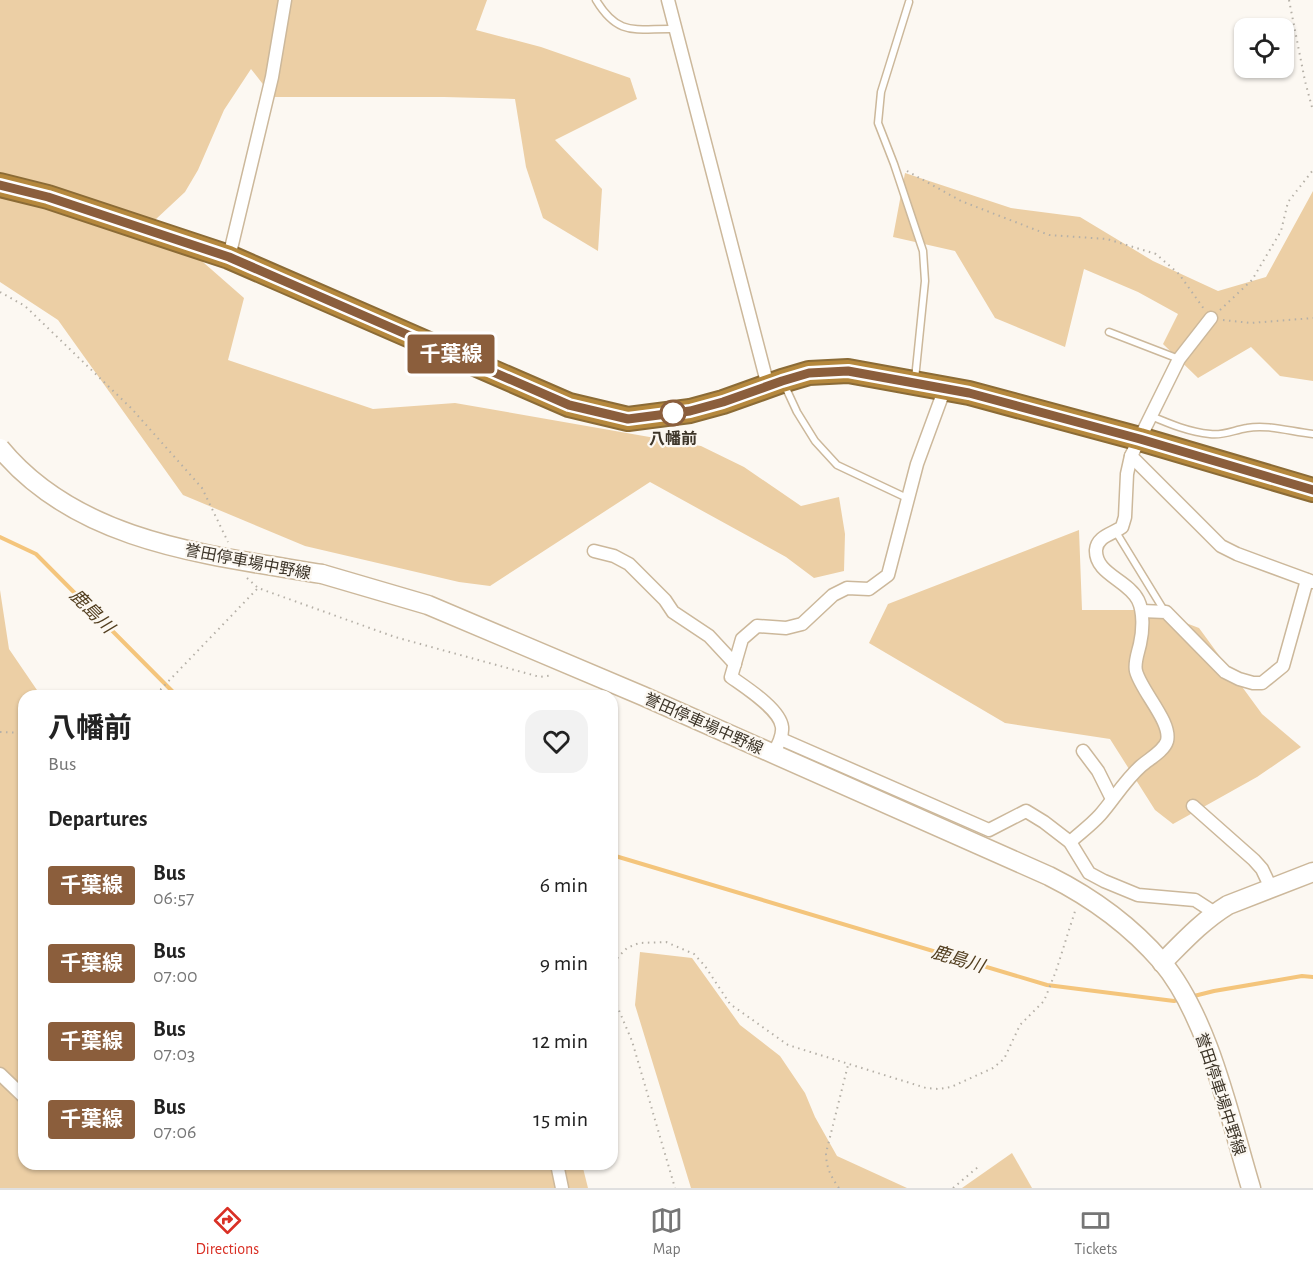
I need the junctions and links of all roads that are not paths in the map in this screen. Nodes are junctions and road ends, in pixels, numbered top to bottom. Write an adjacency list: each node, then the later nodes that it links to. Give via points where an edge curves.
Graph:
1 (285, 0): 7 (street, via 272,77)
2 (596, 0): 5 (lane, via 605,15 625,29)
3 (668, 0): 5 (street)
4 (909, 2): 12 (lane, via 881,92 878,123 923,251 925,280)
5 (675, 29): 11 (street)
6 (0, 185): 7 (highway)
7 (229, 257): 11 (highway, via 579,408 628,419 690,411)
8 (1211, 318): 10 (street)
9 (1109, 332): 10 (lane)
10 (1179, 359): 14 (street)
11 (775, 383): 12 (highway, via 809,373 848,371); 19 (lane, via 815,441 837,465)
12 (915, 383): 13 (highway)
13 (945, 388): 17 (highway); 19 (street)
14 (1151, 416): 15 (lane, via 1184,429 1217,435 1248,427); 17 (street)
15 (1313, 434)
16 (0, 448): 26 (main road, 誉田停車場中野線, bridge, via 55,499 112,528 221,558 322,574 428,605)
17 (1136, 448): 18 (highway); 20 (street, via 1127,474 1125,517); 22 (street, via 1221,546)
18 (1313, 490)
19 (908, 499): 25 (street, via 888,574 869,589 847,588 834,595 802,624 786,628 757,626 742,639)
20 (1116, 532): 23 (street, via 1097,544 1098,561 1131,589); 24 (lane)
21 (594, 550): 25 (street, via 629,564 673,612 709,636)
22 (1310, 581): 24 (street, via 1283,666 1262,683 1225,672)
23 (1142, 611): 24 (street); 28 (street, via 1135,669 1168,736 1166,743 1133,773)
24 (1166, 612)
25 (735, 664): 26 (street, via 731,677 774,711 782,725)
26 (777, 746): 30 (street, via 988,830 1026,811); 34 (main road, 誉田停車場中野線)
27 (1083, 751): 28 (street)
28 (1112, 800): 30 (street)
29 (1193, 806): 33 (street, via 1254,860)
30 (1070, 842): 32 (street)
31 (1313, 872): 33 (main road)
32 (1089, 873): 34 (street); 35 (street, via 1138,896 1196,900)
33 (1271, 888): 35 (main road)
34 (1081, 892): 36 (main road, 誉田停車場中野線, via 1128,929)
35 (1215, 913): 36 (main road)
36 (1162, 963): 41 (main road, 誉田停車場中野線, via 1189,1006 1210,1053)
37 (0, 1074): 38 (street)
38 (18, 1091)
39 (558, 1170): 40 (street)
40 (562, 1188)
41 (1251, 1188)

